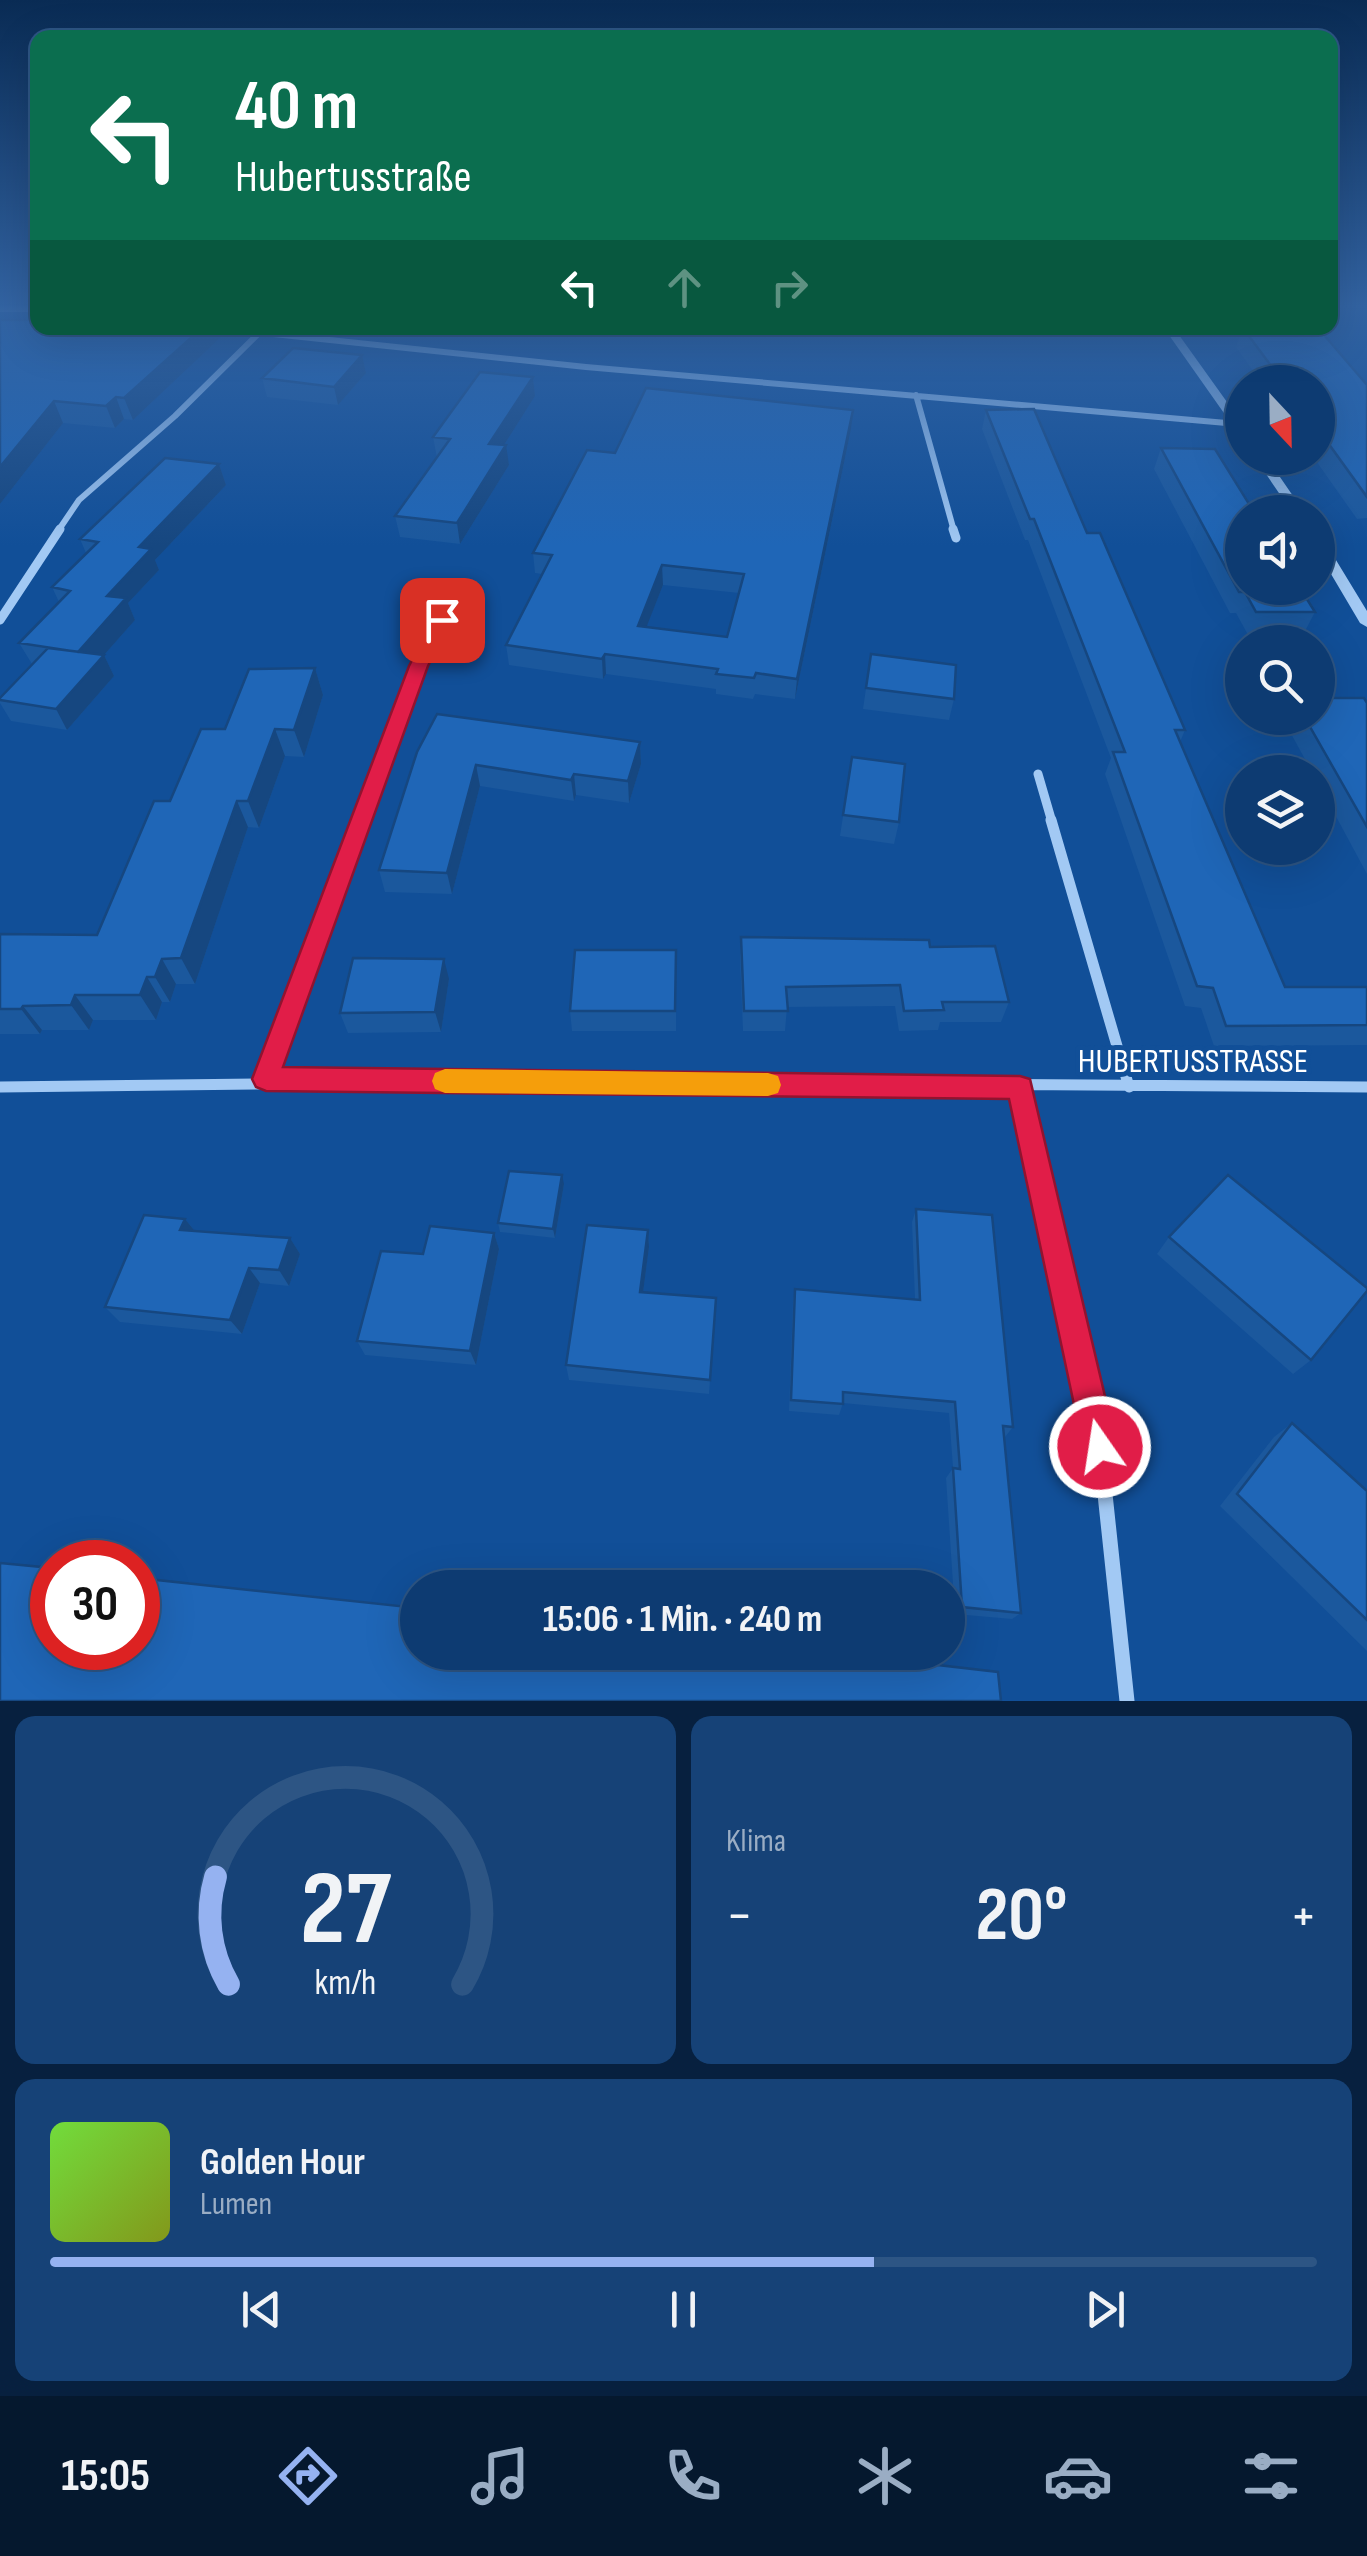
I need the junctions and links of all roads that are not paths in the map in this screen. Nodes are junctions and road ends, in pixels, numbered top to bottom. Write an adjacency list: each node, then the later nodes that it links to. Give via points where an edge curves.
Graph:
1 (204, 387): 7 (street, via 79,500)
2 (817, 387): 3 (street)
3 (916, 396): 4 (street); 5 (street)
4 (1225, 426)
5 (956, 538)
6 (1335, 570): 9 (street)
7 (0, 620)
8 (442, 620): 11 (street, via 418,666)
9 (1367, 624)
10 (1038, 774): 14 (street)
11 (266, 1079): 13 (street, HUBERTUSSTRASSE); 15 (street, HUBERTUSSTRASSE)
12 (1367, 1086): 14 (street, HUBERTUSSTRASSE)
13 (0, 1087)
14 (1129, 1087): 15 (street, HUBERTUSSTRASSE)
15 (1020, 1088): 16 (street, via 1100,1447)
16 (1127, 1701)

